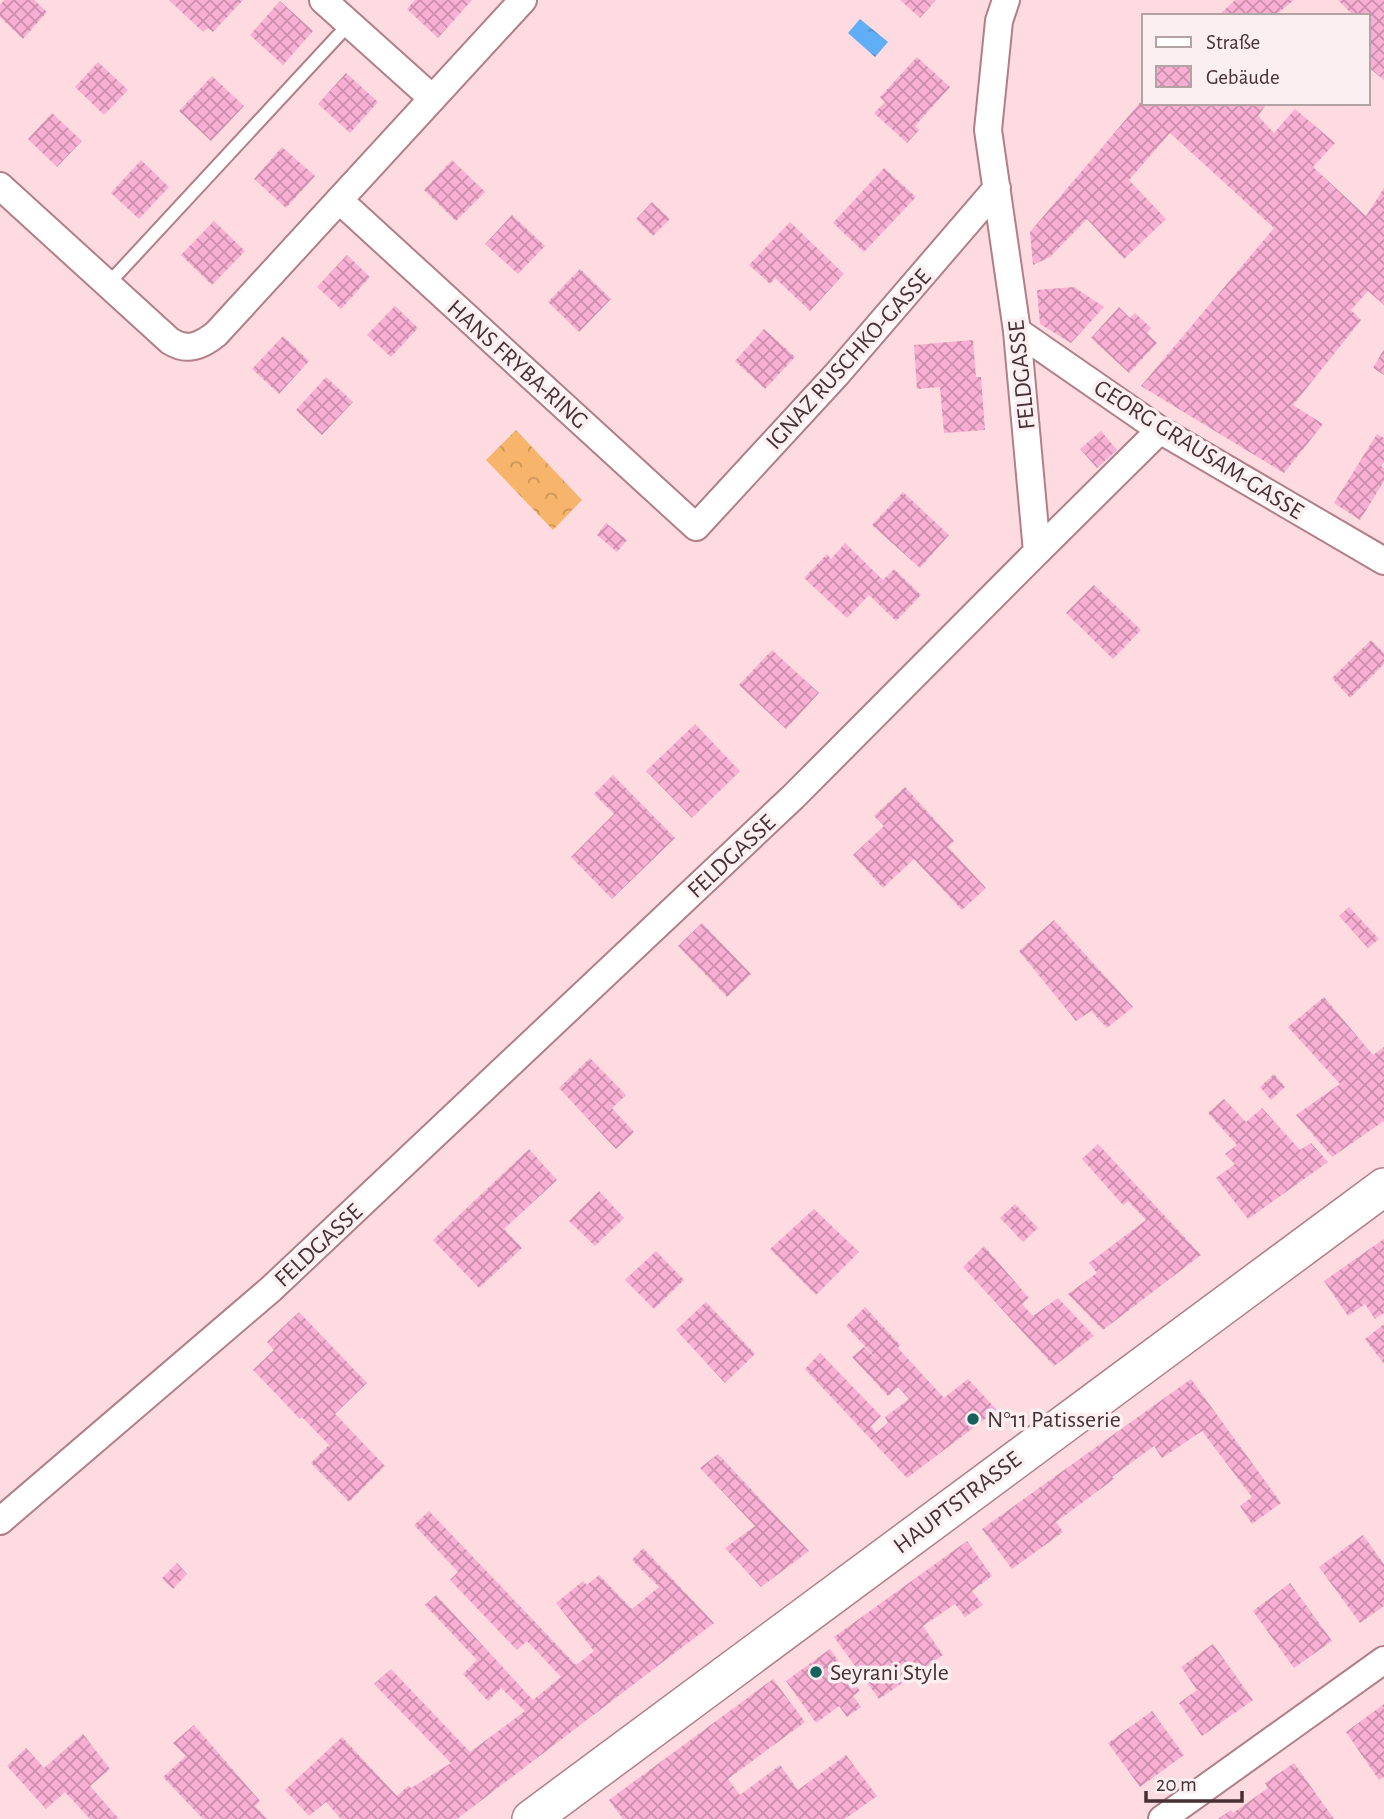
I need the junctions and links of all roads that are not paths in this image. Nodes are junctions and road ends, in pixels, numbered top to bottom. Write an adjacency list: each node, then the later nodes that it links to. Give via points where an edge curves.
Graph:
1 (323, 0): 4 (street)
2 (523, 0): 5 (street)
3 (1006, 0): 7 (street, FELDGASSE, via 999,20 988,130)
4 (349, 24): 5 (street); 9 (lane)
5 (432, 98): 8 (street)
6 (0, 186): 9 (street)
7 (997, 188): 10 (street, FELDGASSE); 12 (street, IGNAZ RUSCHKO-GASSE)
8 (339, 200): 9 (street, via 216,334 194,347 170,341); 12 (street, HANS FRYBA-RING)
9 (108, 284)
10 (1017, 331): 11 (street, GEORG GRAUSAM-GASSE); 13 (street, FELDGASSE)
11 (1160, 430): 13 (street); 14 (street, GEORG GRAUSAM-GASSE)
12 (696, 527)
13 (1037, 552): 16 (street, FELDGASSE, via 793,797 271,1289)
14 (1384, 561)
15 (1384, 1187): 18 (main road, HAUPTSTRASSE)
16 (0, 1521)
17 (1384, 1660): 19 (street)
18 (531, 1819)
19 (1162, 1819)

